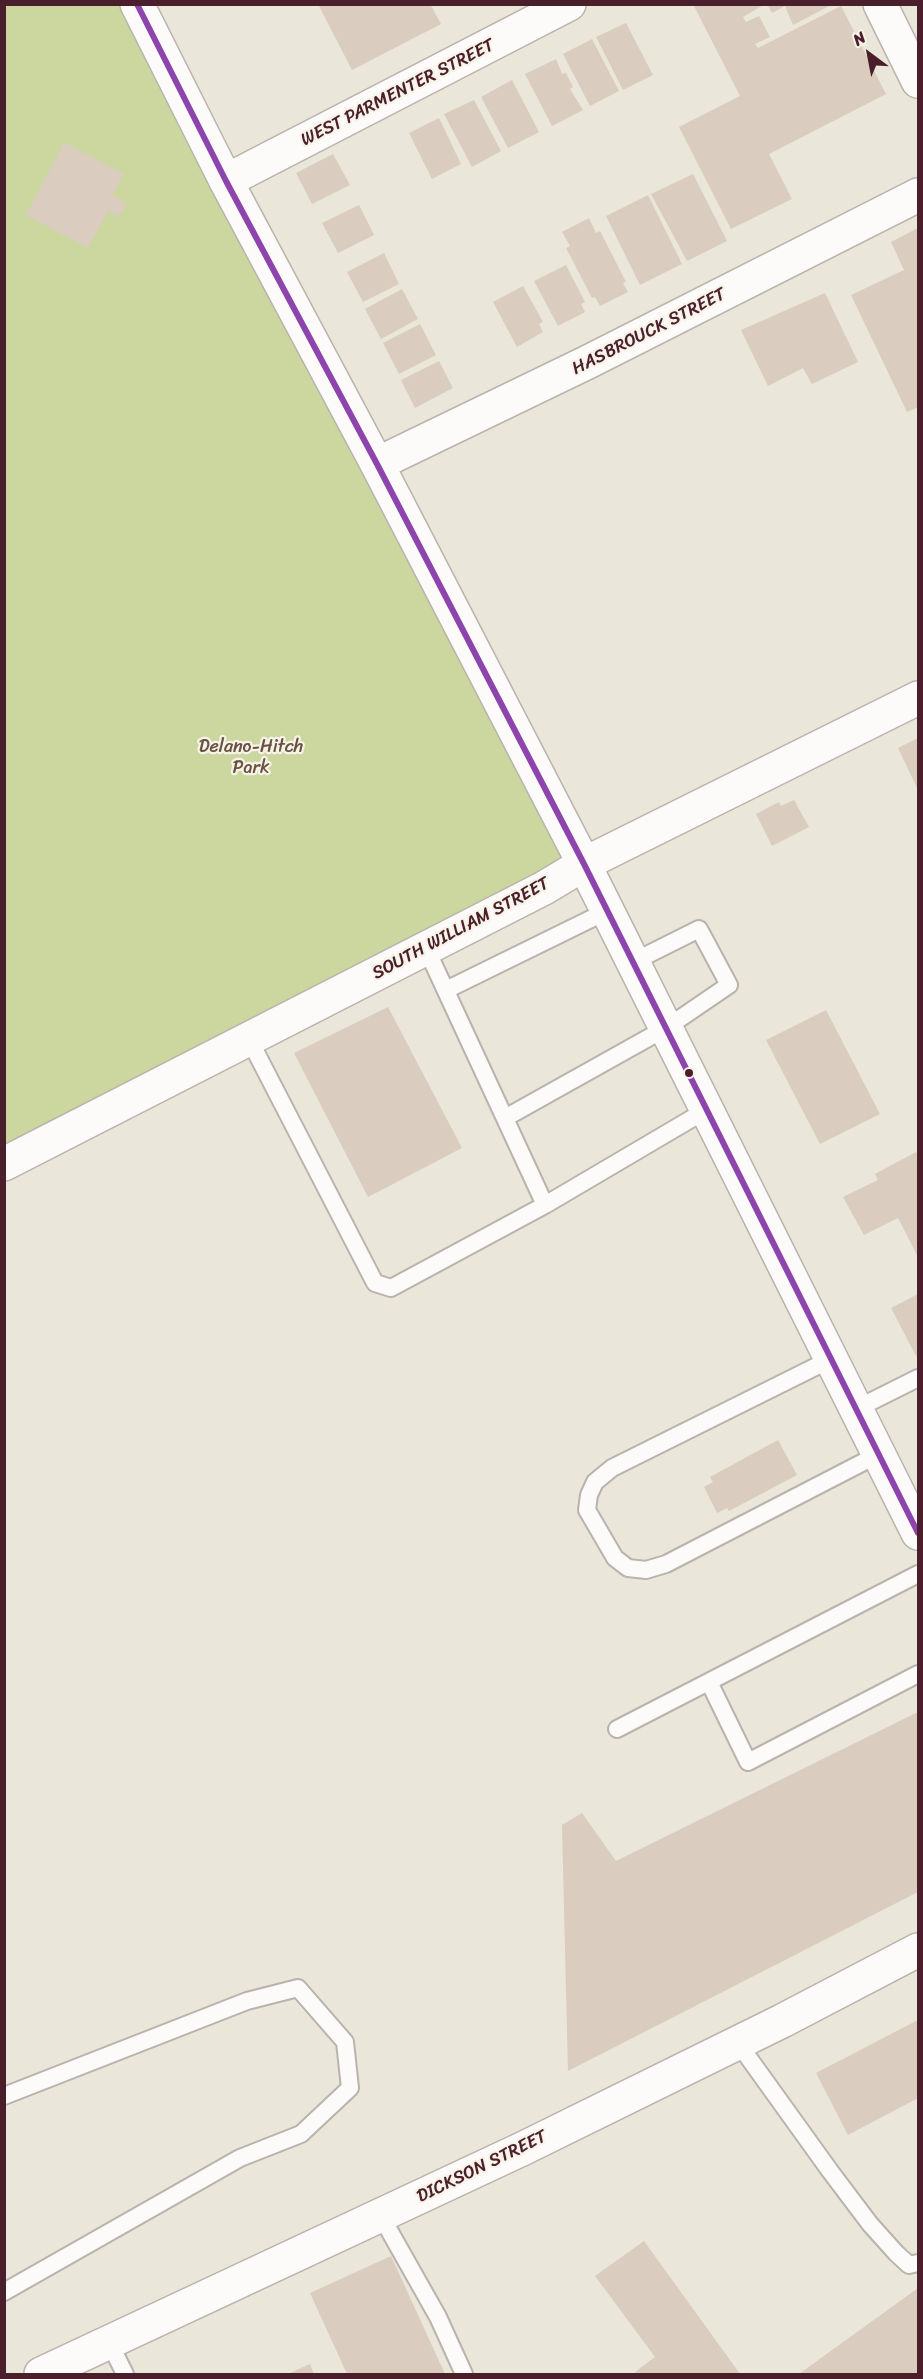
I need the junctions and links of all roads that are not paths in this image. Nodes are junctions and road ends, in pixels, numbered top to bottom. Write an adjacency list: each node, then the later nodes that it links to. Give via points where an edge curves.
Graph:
1 (138, 4): 5 (main road)
2 (569, 4): 5 (main road, WEST PARMENTER STREET)
3 (880, 4): 4 (main road)
4 (918, 81)
5 (226, 181): 7 (main road)
6 (918, 195): 7 (main road, HASBROUCK STREET, via 599,357)
7 (377, 464): 9 (main road)
8 (918, 698): 9 (main road, SOUTH WILLIAM STREET)
9 (584, 864): 10 (main road); 11 (main road, SOUTH WILLIAM STREET)
10 (607, 911): 12 (main road); 13 (lane)
11 (426, 948): 13 (lane); 15 (main road, SOUTH WILLIAM STREET)
12 (633, 962): 14 (main road); 14 (lane, via 699,928 729,985)
13 (446, 990): 17 (lane)
14 (666, 1028): 16 (main road); 17 (lane)
15 (249, 1039): 18 (main road, SOUTH WILLIAM STREET); 19 (lane, via 375,1283 391,1288)
16 (708, 1109): 19 (lane); 20 (main road)
17 (505, 1118): 19 (lane)
18 (4, 1164)
19 (545, 1205)
20 (831, 1359): 22 (main road); 23 (lane, via 612,1468 595,1482 587,1510 615,1558 628,1568 646,1570 666,1564)
21 (918, 1378): 22 (lane)
22 (856, 1408): 23 (main road)
23 (879, 1454): 24 (main road)
24 (918, 1533)
25 (918, 1574): 27 (lane)
26 (918, 1674): 27 (lane, via 748,1762)
27 (709, 1682): 28 (lane)
28 (617, 1729)
29 (918, 1950): 30 (main road, DICKSON STREET)
30 (738, 2043): 32 (main road, DICKSON STREET); 33 (lane, via 870,2224 909,2265)
31 (4, 2096): 34 (lane, via 247,2001 298,1988 345,2042 350,2088 301,2134 240,2158)
32 (381, 2216): 35 (main road, DICKSON STREET); 38 (lane, via 438,2317)
33 (918, 2263)
34 (4, 2292)
35 (110, 2344): 36 (main road, DICKSON STREET); 37 (lane)
36 (41, 2374)
37 (125, 2374)
38 (464, 2374)

